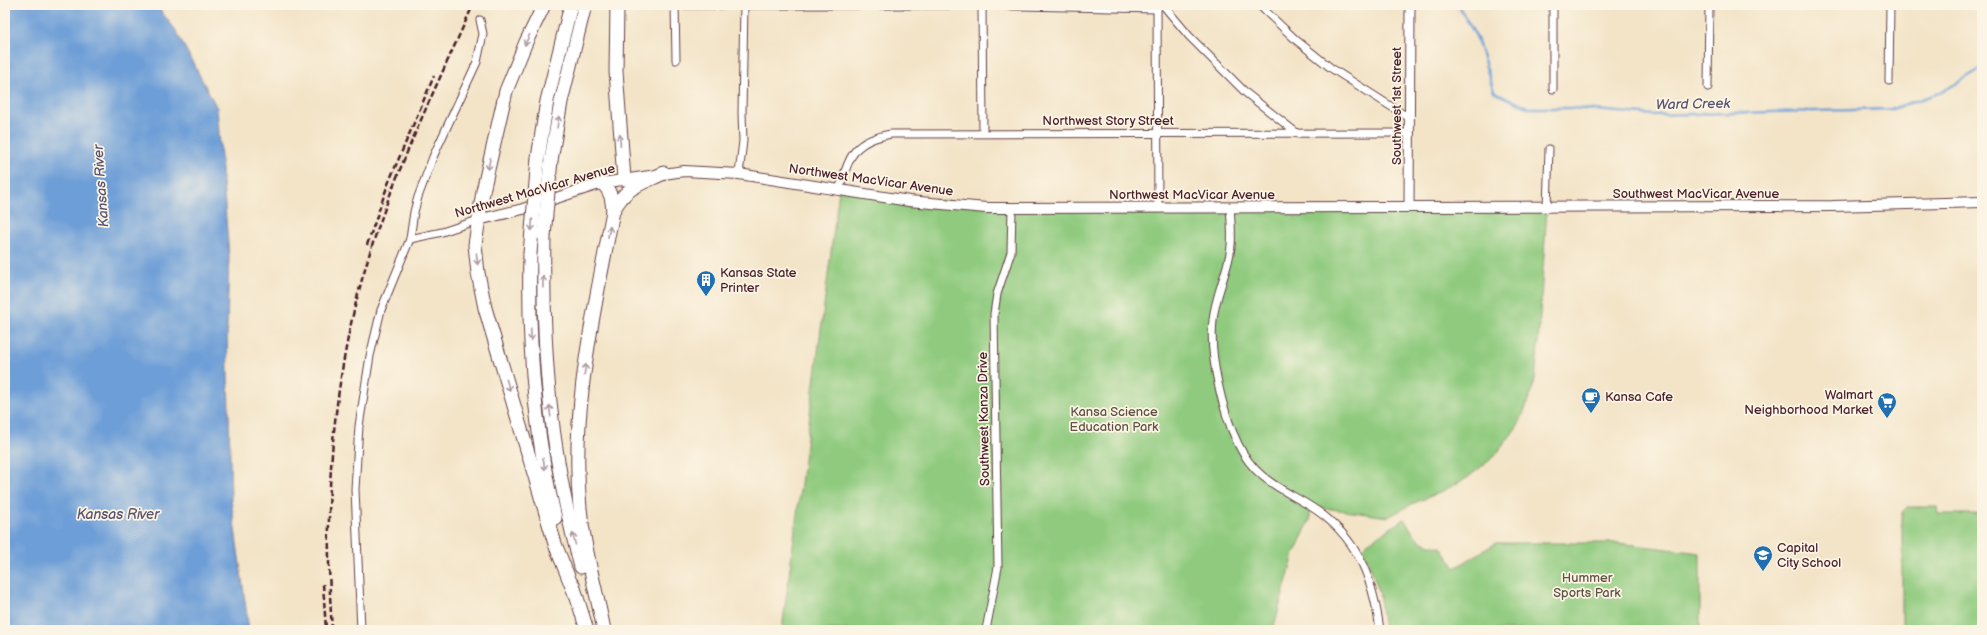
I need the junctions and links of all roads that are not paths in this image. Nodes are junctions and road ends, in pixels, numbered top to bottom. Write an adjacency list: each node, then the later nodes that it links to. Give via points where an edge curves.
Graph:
1 (544, 5): 37 (highway, one-way to 37, via 506,91)
2 (571, 5): 39 (highway, one-way to 39, bridge, via 547,101 538,158 529,295 536,410 554,516)
3 (585, 5): 42 (highway, one-way to 3, bridge, via 575,543 555,449 545,352 543,296 544,236 551,160 561,102)
4 (617, 5): 27 (highway, one-way to 4, via 616,71)
5 (675, 5): 6 (street); 15 (street)
6 (744, 5): 7 (street); 26 (street, via 743,141)
7 (982, 5): 13 (street); 20 (street)
8 (1259, 5): 19 (street, via 1331,68)
9 (1410, 5): 19 (street, Southwest 1st Street)
10 (1552, 5): 18 (street)
11 (1709, 5): 17 (street)
12 (1890, 5): 16 (street)
13 (1159, 6): 22 (street); 23 (street, via 1246,93)
14 (480, 20): 38 (street, via 483,34 477,62 433,157 414,212)
15 (676, 60)
16 (1889, 81)
17 (1708, 88)
18 (1553, 89)
19 (1409, 118): 21 (street, Southwest 1st Street)
20 (983, 132): 22 (street, Northwest Story Street); 29 (street, Northwest Story Street, via 891,134 868,140 852,154)
21 (1409, 133): 23 (street, Northwest Story Street); 31 (street, Southwest 1st Street)
22 (1158, 134): 23 (street, Northwest Story Street); 33 (street)
23 (1298, 134)
24 (1549, 149): 35 (street)
25 (664, 173): 26 (main road, Northwest MacVicar Avenue, via 698,171); 27 (main road, Northwest MacVicar Avenue); 36 (highway, via 628,190)
26 (739, 174): 29 (main road, Northwest MacVicar Avenue)
27 (624, 179): 28 (main road, Northwest MacVicar Avenue)
28 (602, 183): 36 (highway, via 611,195); 37 (main road, Northwest MacVicar Avenue, via 523,209)
29 (839, 190): 32 (main road, Northwest MacVicar Avenue, via 909,201)
30 (1982, 202): 35 (main road, Southwest MacVicar Avenue)
31 (1409, 207): 34 (main road, Northwest MacVicar Avenue); 35 (main road, Southwest MacVicar Avenue)
32 (1012, 208): 33 (main road, Northwest MacVicar Avenue); 44 (street, Southwest Kanza Drive, via 1011,252 997,294 994,314 998,567)
33 (1158, 208): 34 (main road, Northwest MacVicar Avenue)
34 (1230, 208): 45 (street, via 1230,252 1212,321 1213,351 1231,425 1238,443 1254,468 1280,490 1310,506 1333,523 1354,547 1370,579)
35 (1548, 208)
36 (613, 211): 43 (highway, one-way to 36, via 582,527 578,448 583,382)
37 (478, 220): 38 (street, Northwest MacVicar Avenue); 39 (highway, one-way to 39, via 475,245 483,299 554,544)
38 (410, 239): 40 (street, via 378,323 359,426 355,489)
39 (575, 594): 41 (highway)
40 (360, 630)
41 (587, 630)
42 (601, 630)
43 (604, 630)
44 (986, 630)
45 (1380, 630)

